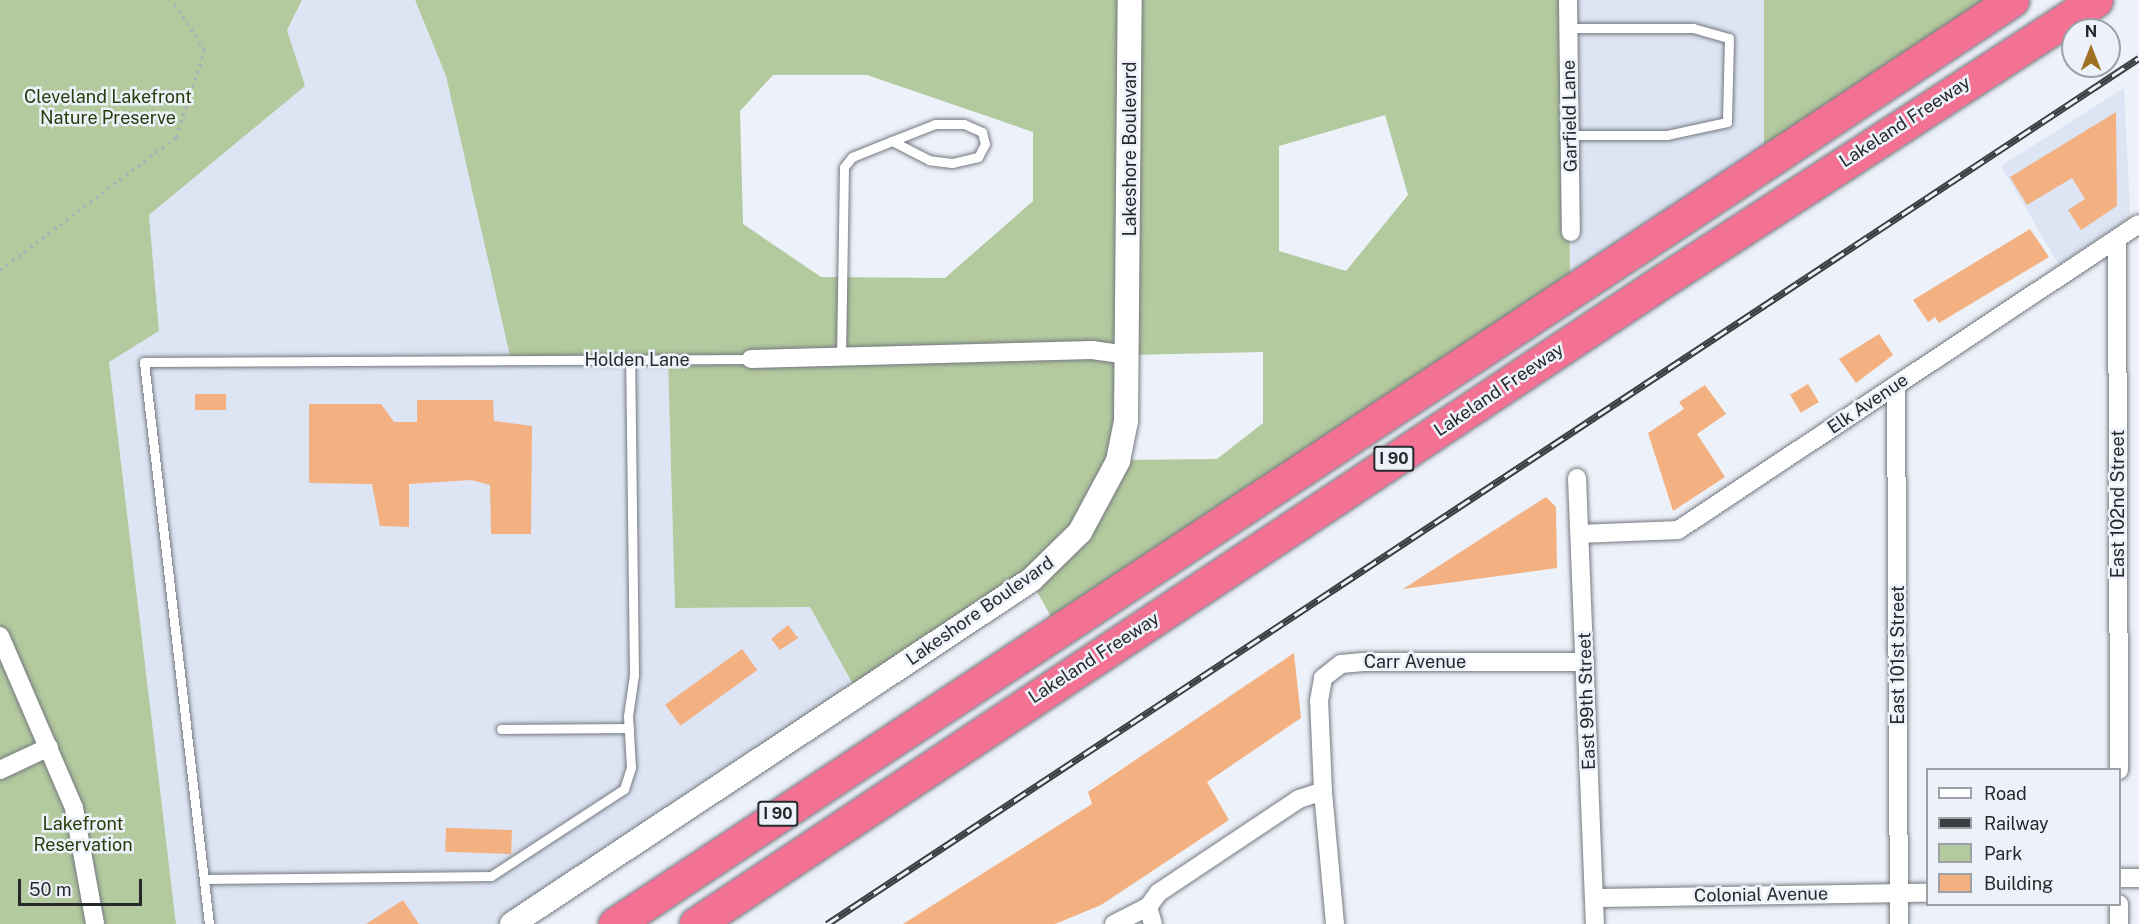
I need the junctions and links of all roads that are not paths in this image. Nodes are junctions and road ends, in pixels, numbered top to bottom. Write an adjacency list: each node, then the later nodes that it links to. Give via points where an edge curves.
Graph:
1 (1130, 0): 11 (street, Lakeshore Boulevard)
2 (1568, 0): 5 (street, Garfield Lane)
3 (2012, 0): 37 (highway, I 90)
4 (2096, 0): 38 (highway, Lakeland Freeway / I 90, via 1652,288)
5 (1568, 28): 6 (street, Garfield Lane); 6 (lane, via 1693,28 1729,38 1727,122 1667,135)
6 (1570, 135): 9 (street, Garfield Lane)
7 (892, 141): 7 (lane, via 935,124 964,124 982,132 985,144 978,157 952,163 929,160); 12 (lane, via 852,157 844,167)
8 (2139, 224): 10 (street, Elk Avenue)
9 (1571, 232)
10 (2117, 239): 15 (street, Elk Avenue); 23 (street, East 102nd Street)
11 (1129, 355): 12 (street, Holden Lane, via 1092,350); 36 (street, Lakeshore Boulevard, via 1118,461 1102,497 1058,558)
12 (841, 358): 13 (street, Holden Lane)
13 (751, 359): 14 (lane, Holden Lane)
14 (630, 360): 20 (lane, via 634,675); 28 (lane, Holden Lane, via 144,362)
15 (1896, 385): 17 (street, Elk Avenue, via 1678,530); 29 (street, East 101st Street)
16 (1577, 478): 17 (street, East 99th Street)
17 (1580, 534): 19 (street, East 99th Street)
18 (0, 636): 22 (street)
19 (1585, 662): 25 (street, Carr Avenue, via 1341,664 1323,678 1319,701); 31 (street, East 99th Street)
20 (629, 728): 21 (lane); 28 (lane, via 631,767 624,789 491,876)
21 (501, 729)
22 (49, 747): 24 (street); 34 (street, via 75,813)
23 (2119, 768)
24 (0, 770)
25 (1323, 790): 33 (street, via 1290,805 1158,893); 40 (street, Carr Avenue)
26 (2121, 878): 27 (street)
27 (2139, 878)
28 (207, 879): 35 (lane)
29 (1899, 893): 30 (street, Colonial Avenue); 31 (street, Colonial Avenue); 42 (street, East 101st Street)
30 (1926, 893)
31 (1594, 898): 41 (street, East 99th Street)
32 (2119, 906): 43 (street)
33 (1150, 915): 39 (street)
34 (95, 924)
35 (209, 924)
36 (513, 924)
37 (615, 924)
38 (696, 924)
39 (1114, 924)
40 (1335, 924)
41 (1595, 924)
42 (1899, 924)
43 (2119, 924)

